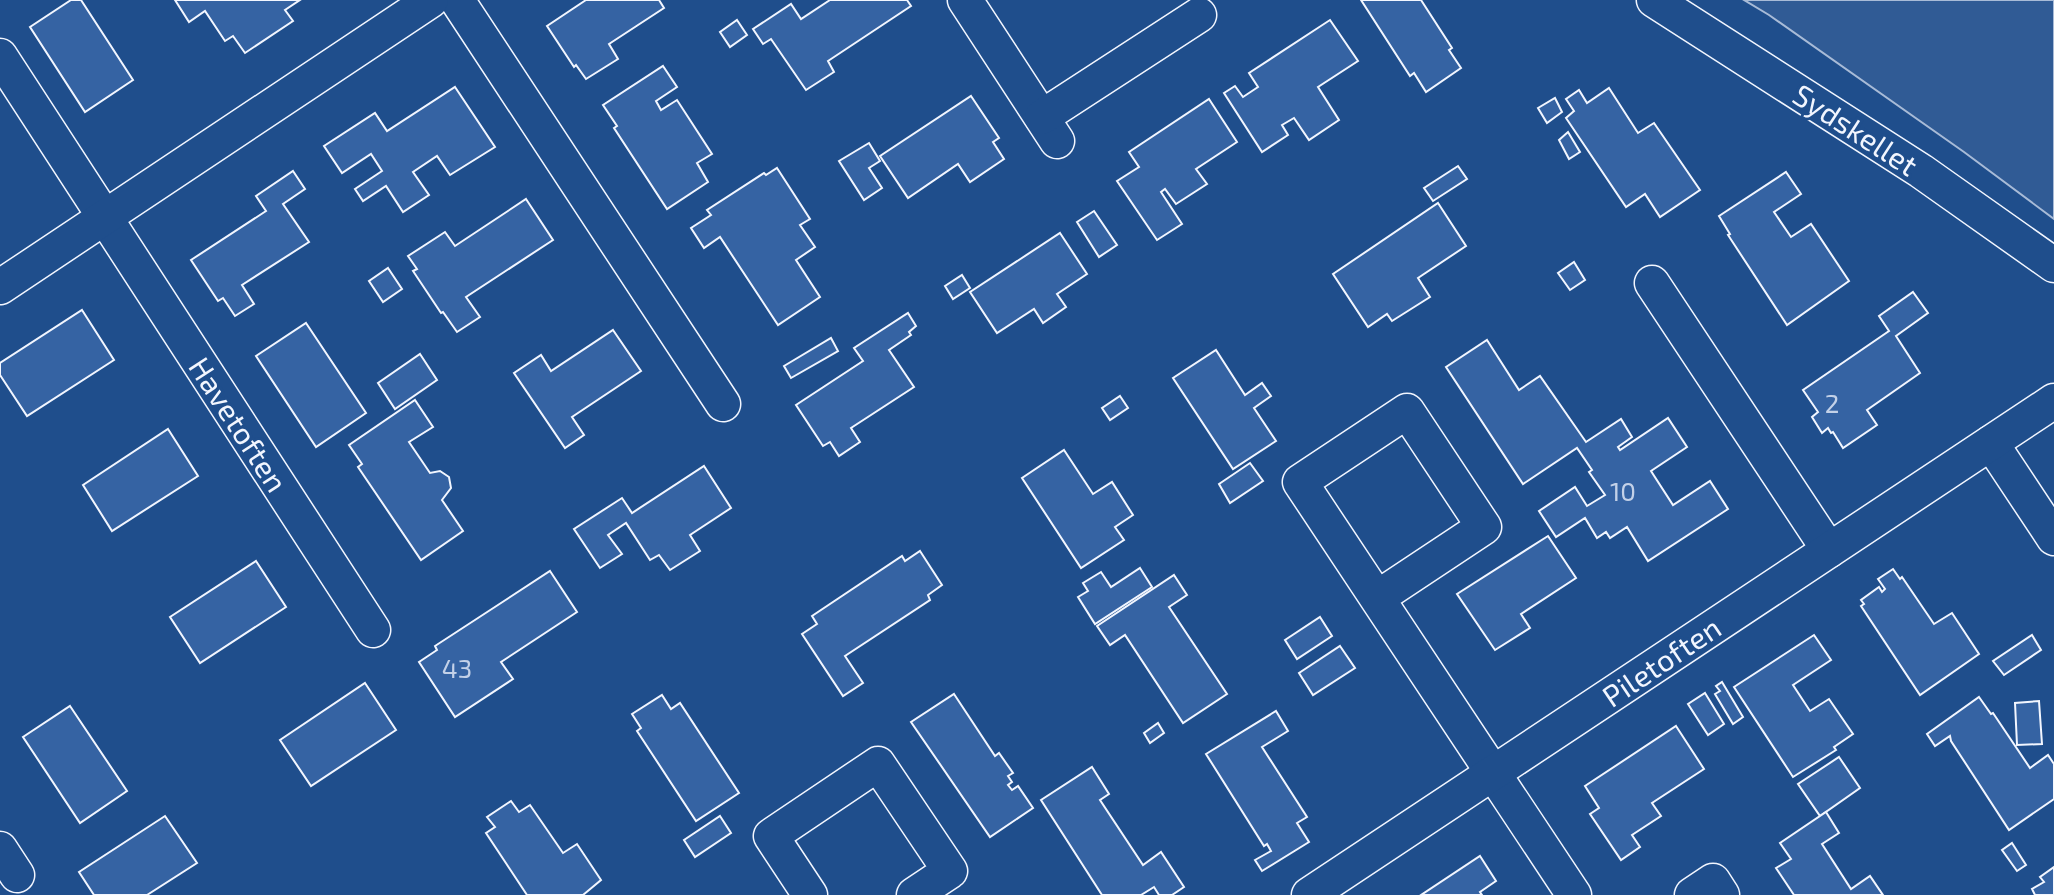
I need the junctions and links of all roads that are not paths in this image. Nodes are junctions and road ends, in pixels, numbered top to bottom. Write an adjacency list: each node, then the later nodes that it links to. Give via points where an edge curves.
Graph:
1 (431, 0): 7 (street)
2 (457, 0): 12 (street)
3 (965, 0): 5 (street, via 1050,129)
4 (1654, 0): 8 (street, Sydskellet, via 1921,171)
5 (1199, 15)
6 (0, 56): 7 (street, Havetoften)
7 (106, 216): 10 (street); 17 (street, Havetoften)
8 (2054, 265)
9 (1652, 283): 15 (street)
10 (0, 287)
11 (2054, 401): 13 (street, Piletoften)
12 (723, 404)
13 (1991, 443): 14 (street); 15 (street, Piletoften)
14 (2054, 538)
15 (1829, 550): 18 (street, Piletoften)
16 (1377, 598): 16 (street, via 1484,527 1407,411 1300,482); 18 (street)
17 (373, 630)
18 (1493, 773): 21 (street, Piletoften); 22 (street)
19 (810, 895): 20 (street, via 771,836 878,764 950,871)
20 (914, 895)
21 (1309, 895)
22 (1574, 895)
23 (1692, 895): 24 (street, via 1713,881)
24 (1722, 895)

